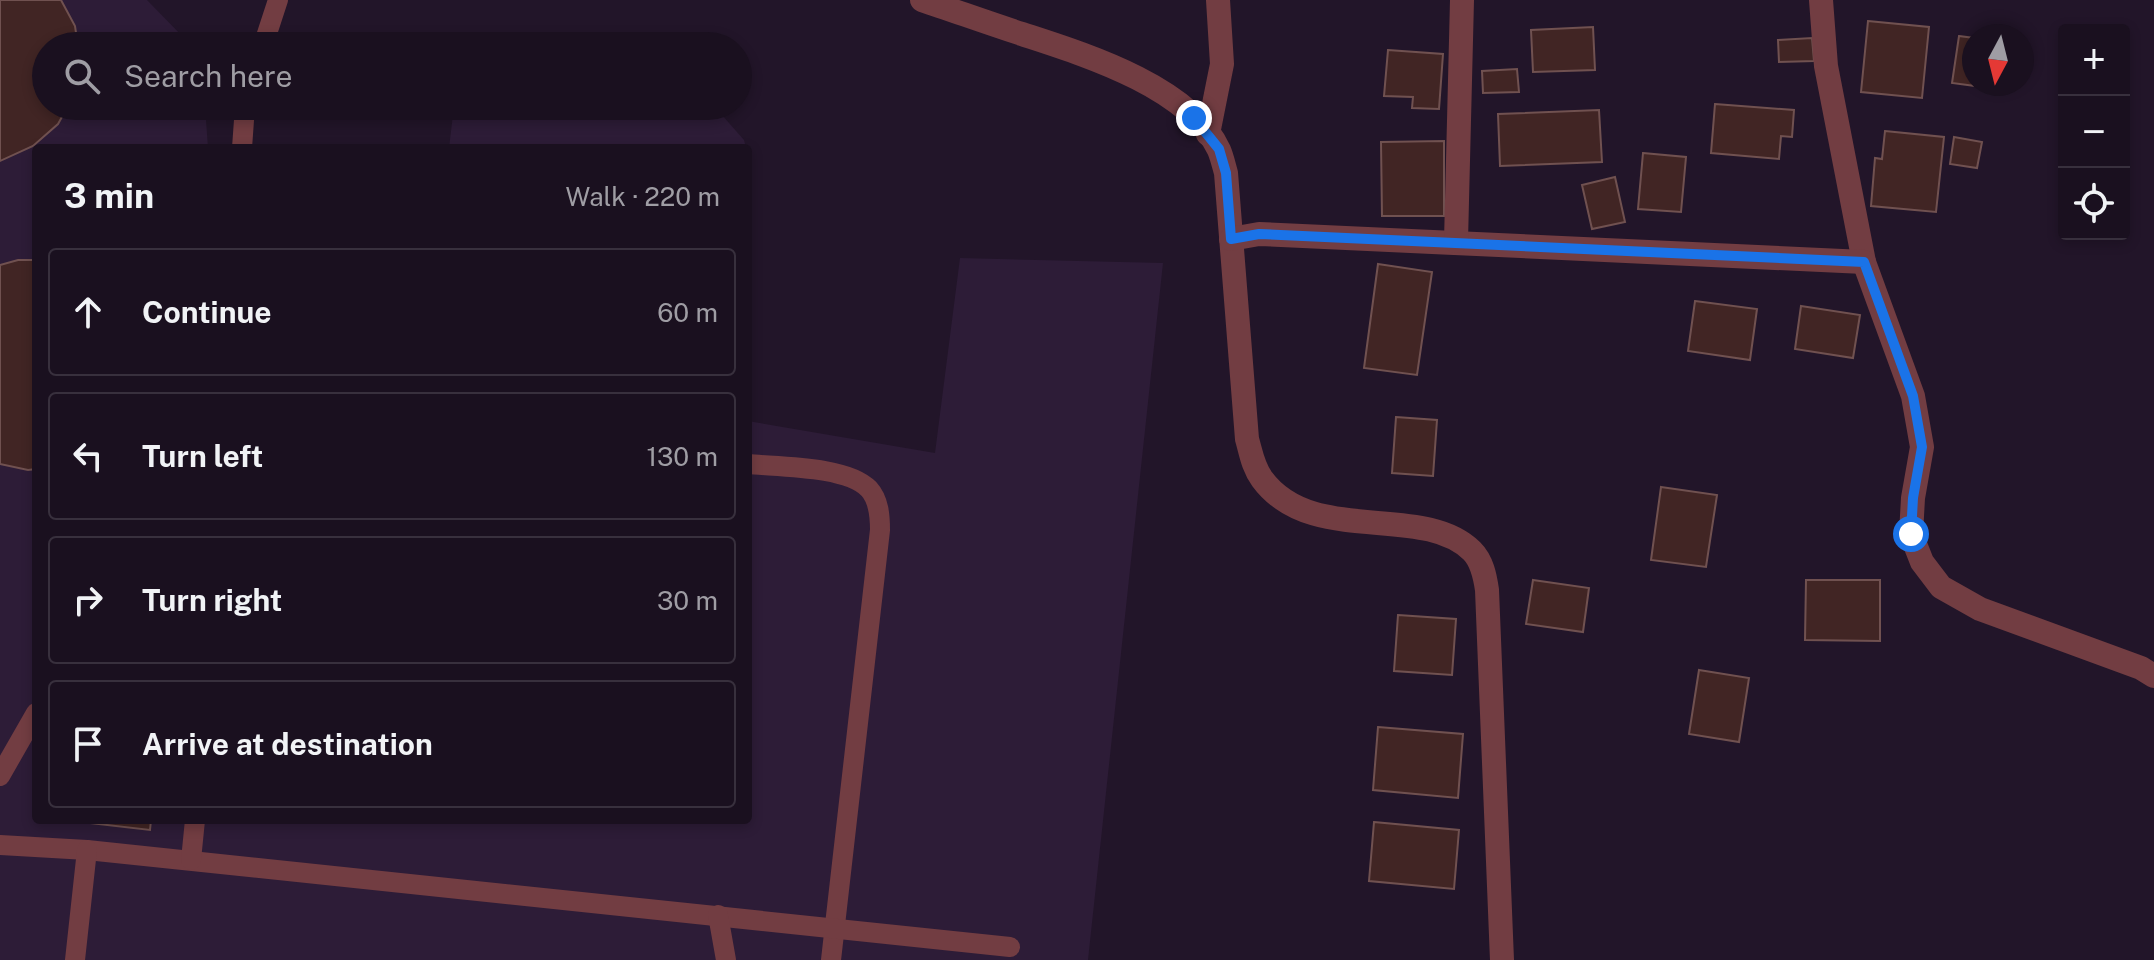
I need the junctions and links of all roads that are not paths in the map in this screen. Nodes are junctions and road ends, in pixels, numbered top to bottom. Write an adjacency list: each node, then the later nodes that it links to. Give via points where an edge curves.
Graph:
1 (278, 0): 6 (lane)
2 (922, 0): 8 (street, via 1128,72 1174,101)
3 (1218, 0): 8 (street, via 1222,64)
4 (1462, 0): 11 (street)
5 (1821, 0): 12 (street, via 1826,66)
6 (268, 32)
7 (244, 120): 9 (lane)
8 (1208, 134): 10 (street, via 1226,173)
9 (242, 144)
10 (1231, 239): 11 (street, via 1259,234); 27 (street, via 1247,439 1260,477 1285,501 1320,516 1440,533 1473,552 1484,570)
11 (1456, 241): 12 (street)
12 (1864, 262): 14 (street, via 1913,396 1922,447 1911,534 1922,562 1941,587 1980,609)
13 (752, 464): 22 (lane, via 853,478 869,490 879,509)
14 (2154, 676)
15 (32, 720): 16 (lane)
16 (0, 776)
17 (195, 824): 20 (lane)
18 (0, 845): 19 (lane)
19 (87, 850): 20 (lane); 24 (lane)
20 (191, 860): 21 (lane)
21 (718, 915): 22 (lane); 25 (lane)
22 (834, 927): 23 (lane); 26 (lane)
23 (1010, 947)
24 (75, 960)
25 (726, 960)
26 (831, 960)
27 (1502, 960)

